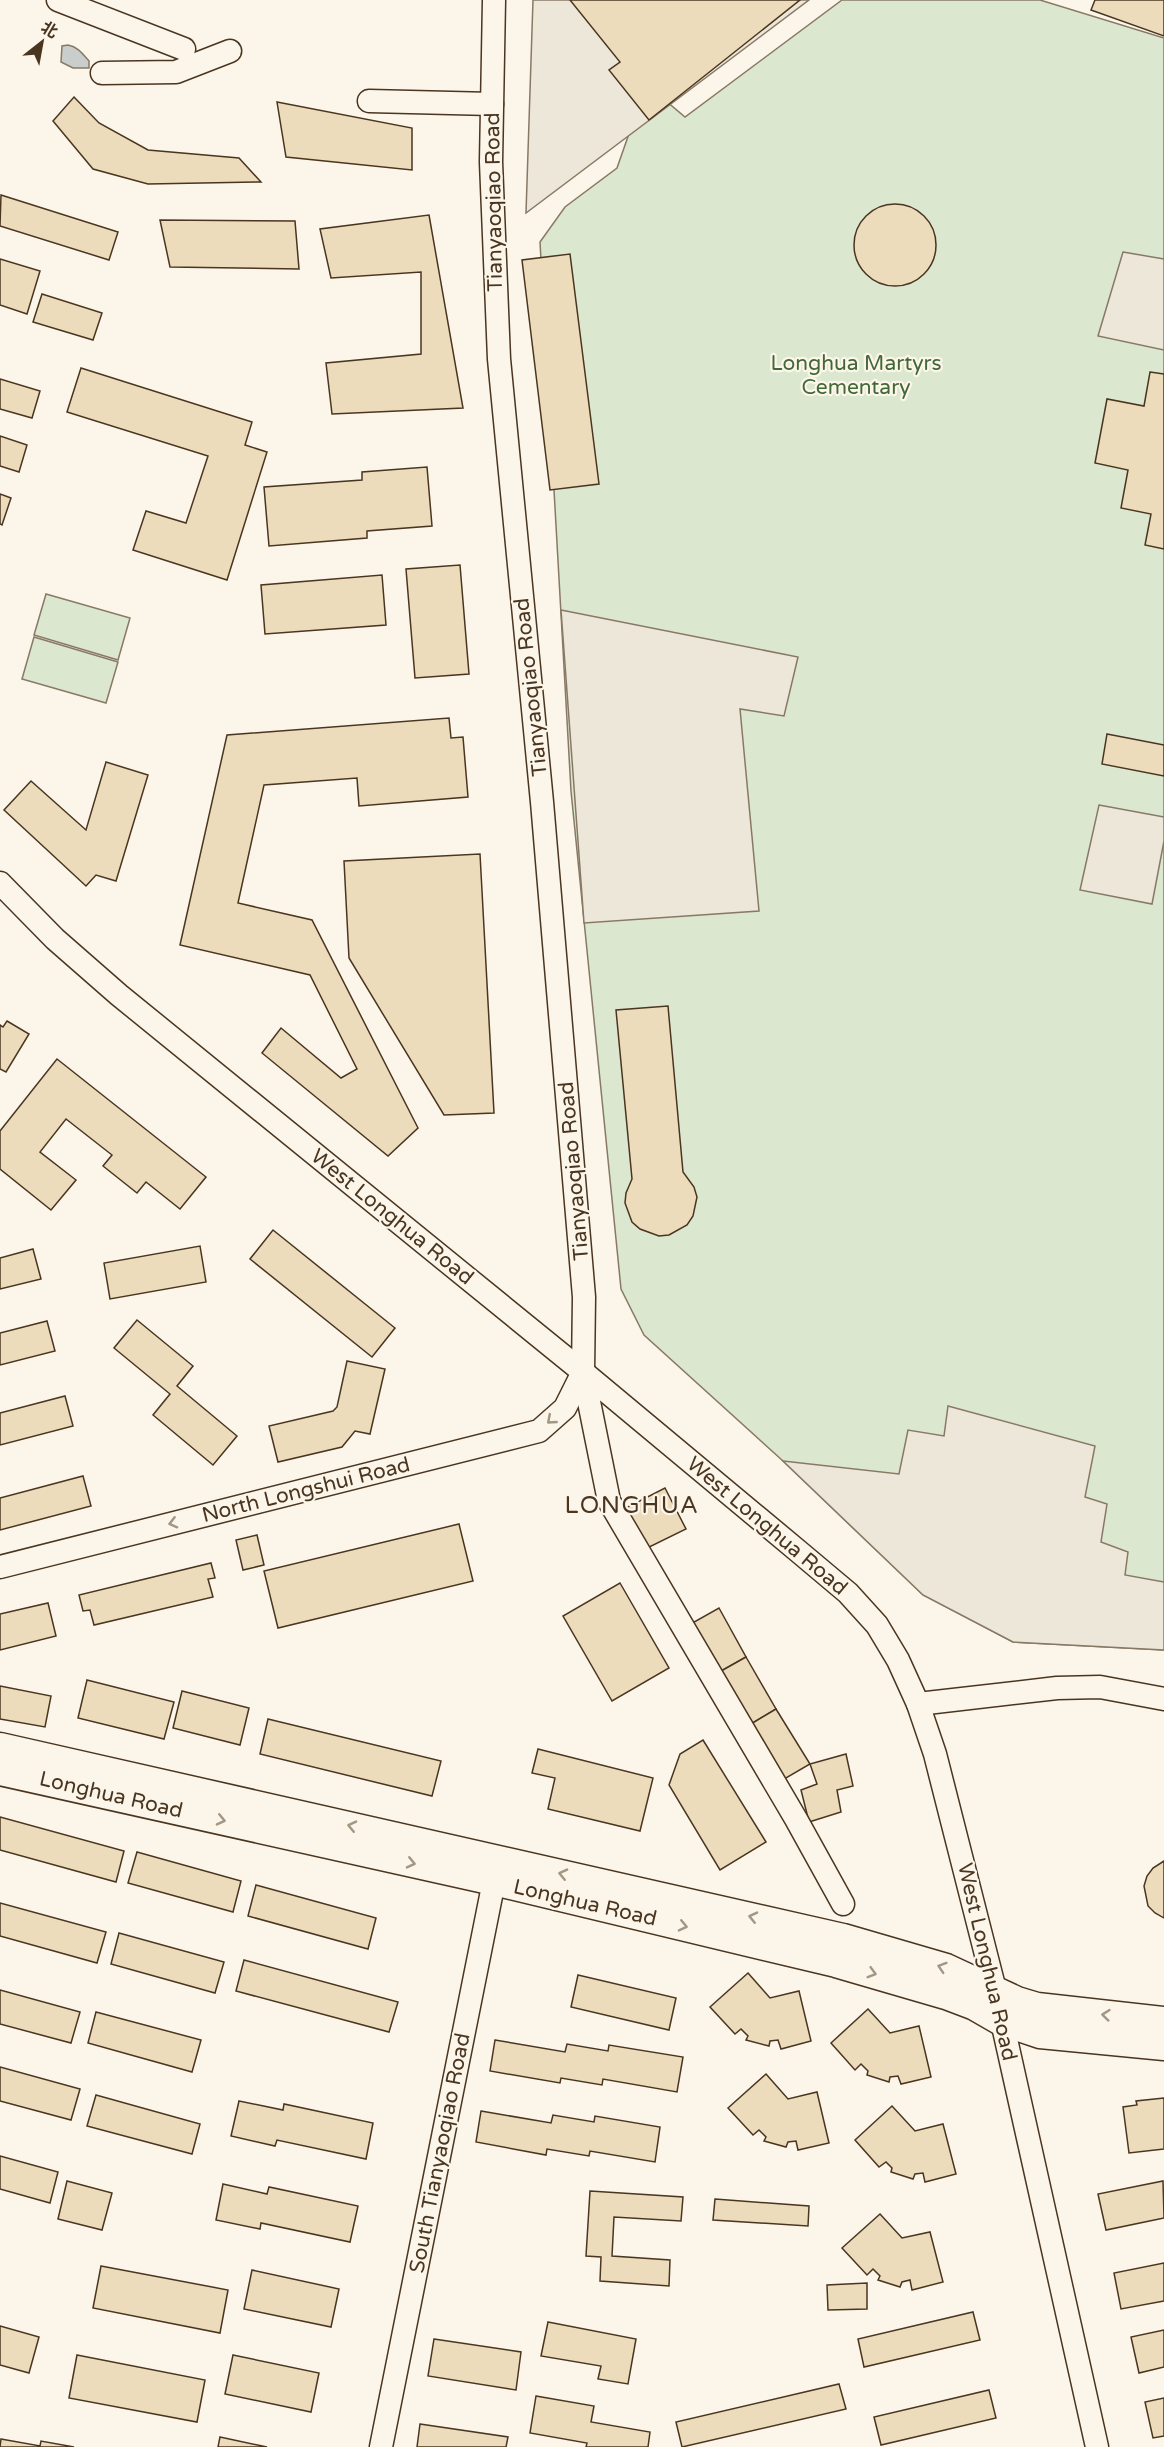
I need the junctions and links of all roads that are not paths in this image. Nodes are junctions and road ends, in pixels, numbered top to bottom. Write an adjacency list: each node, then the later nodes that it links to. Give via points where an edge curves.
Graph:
1 (58, 0): 3 (street)
2 (494, 0): 7 (street, Tianyaoqiao Road)
3 (184, 50)
4 (230, 51): 5 (street, via 176,72)
5 (102, 73)
6 (369, 101): 7 (street)
7 (492, 104): 9 (street, Tianyaoqiao Road, via 491,180 499,359 584,1297)
8 (0, 883): 9 (street, West Longhua Road, via 55,939 119,995)
9 (583, 1372): 10 (street, North Longshui Road, one-way to 10, via 565,1408 539,1431); 12 (street, West Longhua Road, via 863,1607 898,1660); 16 (street, via 609,1501)
10 (0, 1567)
11 (1164, 1699): 12 (street, via 1100,1687 1057,1688)
12 (918, 1704): 17 (street, West Longhua Road, via 935,1754)
13 (0, 1747): 15 (main road, Longhua Road, one-way to 13)
14 (0, 1771): 15 (main road, Longhua Road, one-way to 15)
15 (496, 1870): 17 (main road, Longhua Road, one-way to 15, via 946,1968 843,1938); 18 (main road, Longhua Road, one-way to 18, via 946,1995); 21 (street, South Tianyaoqiao Road)
16 (843, 1904)
17 (995, 1990): 18 (street, West Longhua Road); 19 (main road, Longhua Road, one-way to 17, via 1037,2007)
18 (1001, 2021): 20 (main road, Longhua Road, via 1040,2034); 22 (street, West Longhua Road)
19 (1164, 2021)
20 (1164, 2046)
21 (381, 2447)
22 (1097, 2447)

